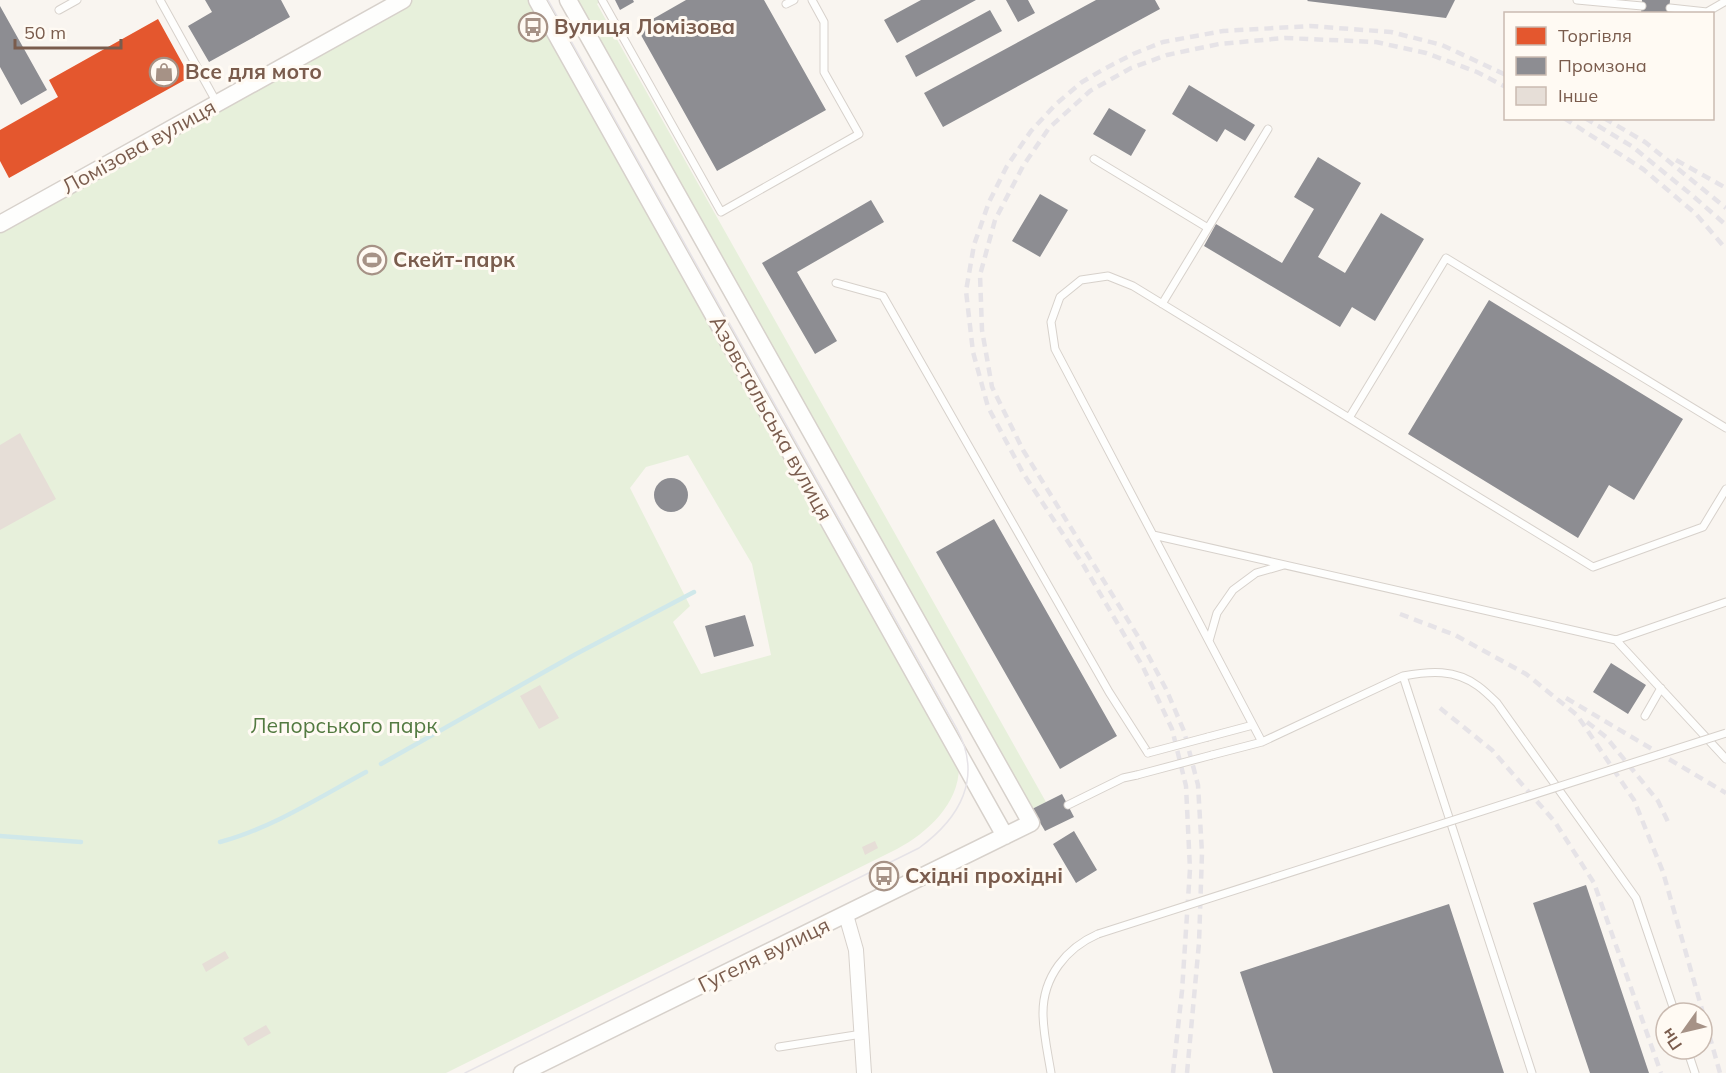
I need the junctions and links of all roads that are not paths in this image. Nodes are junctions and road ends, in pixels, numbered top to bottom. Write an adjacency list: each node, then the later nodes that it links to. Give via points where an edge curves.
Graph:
1 (77, 0): 14 (lane)
2 (160, 0): 15 (lane)
3 (403, 0): 15 (street, Ломізова вулиця)
4 (537, 0): 39 (street, Азовстальська вулиця)
5 (568, 0): 38 (street, Азовстальська вулиця)
6 (602, 0): 8 (lane, via 721,212 859,134 824,72 825,22)
7 (794, 0): 11 (lane)
8 (812, 0)
9 (1577, 0): 12 (lane)
10 (1726, 1): 13 (lane, via 1707,12)
11 (786, 4)
12 (1642, 6)
13 (1670, 8)
14 (59, 10)
15 (218, 103): 18 (street, Ломізова вулиця)
16 (1268, 129): 19 (lane)
17 (1094, 159): 19 (lane)
18 (2, 220)
19 (1208, 228): 21 (lane)
20 (836, 283): 33 (lane, bridge, via 883,296 1109,692 1148,753)
21 (1162, 304): 22 (lane); 25 (lane, via 1108,276 1081,280 1060,297 1051,322 1055,349)
22 (1349, 418): 23 (lane, via 1446,258); 24 (lane, via 1593,567 1703,527)
23 (1726, 428)
24 (1726, 489)
25 (1153, 535): 26 (lane); 29 (lane)
26 (1284, 565): 28 (lane); 29 (lane, via 1257,573 1233,590 1217,613)
27 (1726, 602): 28 (lane)
28 (1616, 640): 31 (lane)
29 (1209, 641): 33 (lane)
30 (1403, 676): 35 (lane); 41 (lane, via 1428,671 1454,674 1478,685 1497,703 1636,898); 47 (lane)
31 (1661, 688): 32 (lane); 36 (lane)
32 (1645, 716)
33 (1253, 725): 35 (lane)
34 (1726, 733): 46 (lane, bridge, via 1089,938 1058,964 1047,987 1043,1013)
35 (1262, 742): 37 (lane, bridge, via 1123,778)
36 (1726, 759)
37 (1068, 805)
38 (1035, 822): 39 (street, Гугеля вулиця)
39 (1005, 836): 40 (street, Гугеля вулиця)
40 (846, 915): 42 (street, via 856,950); 44 (street, Гугеля вулиця)
41 (1671, 1001)
42 (862, 1034): 43 (lane); 45 (street)
43 (779, 1047)
44 (522, 1073)
45 (864, 1073)
46 (1051, 1073)
47 (1532, 1073)

